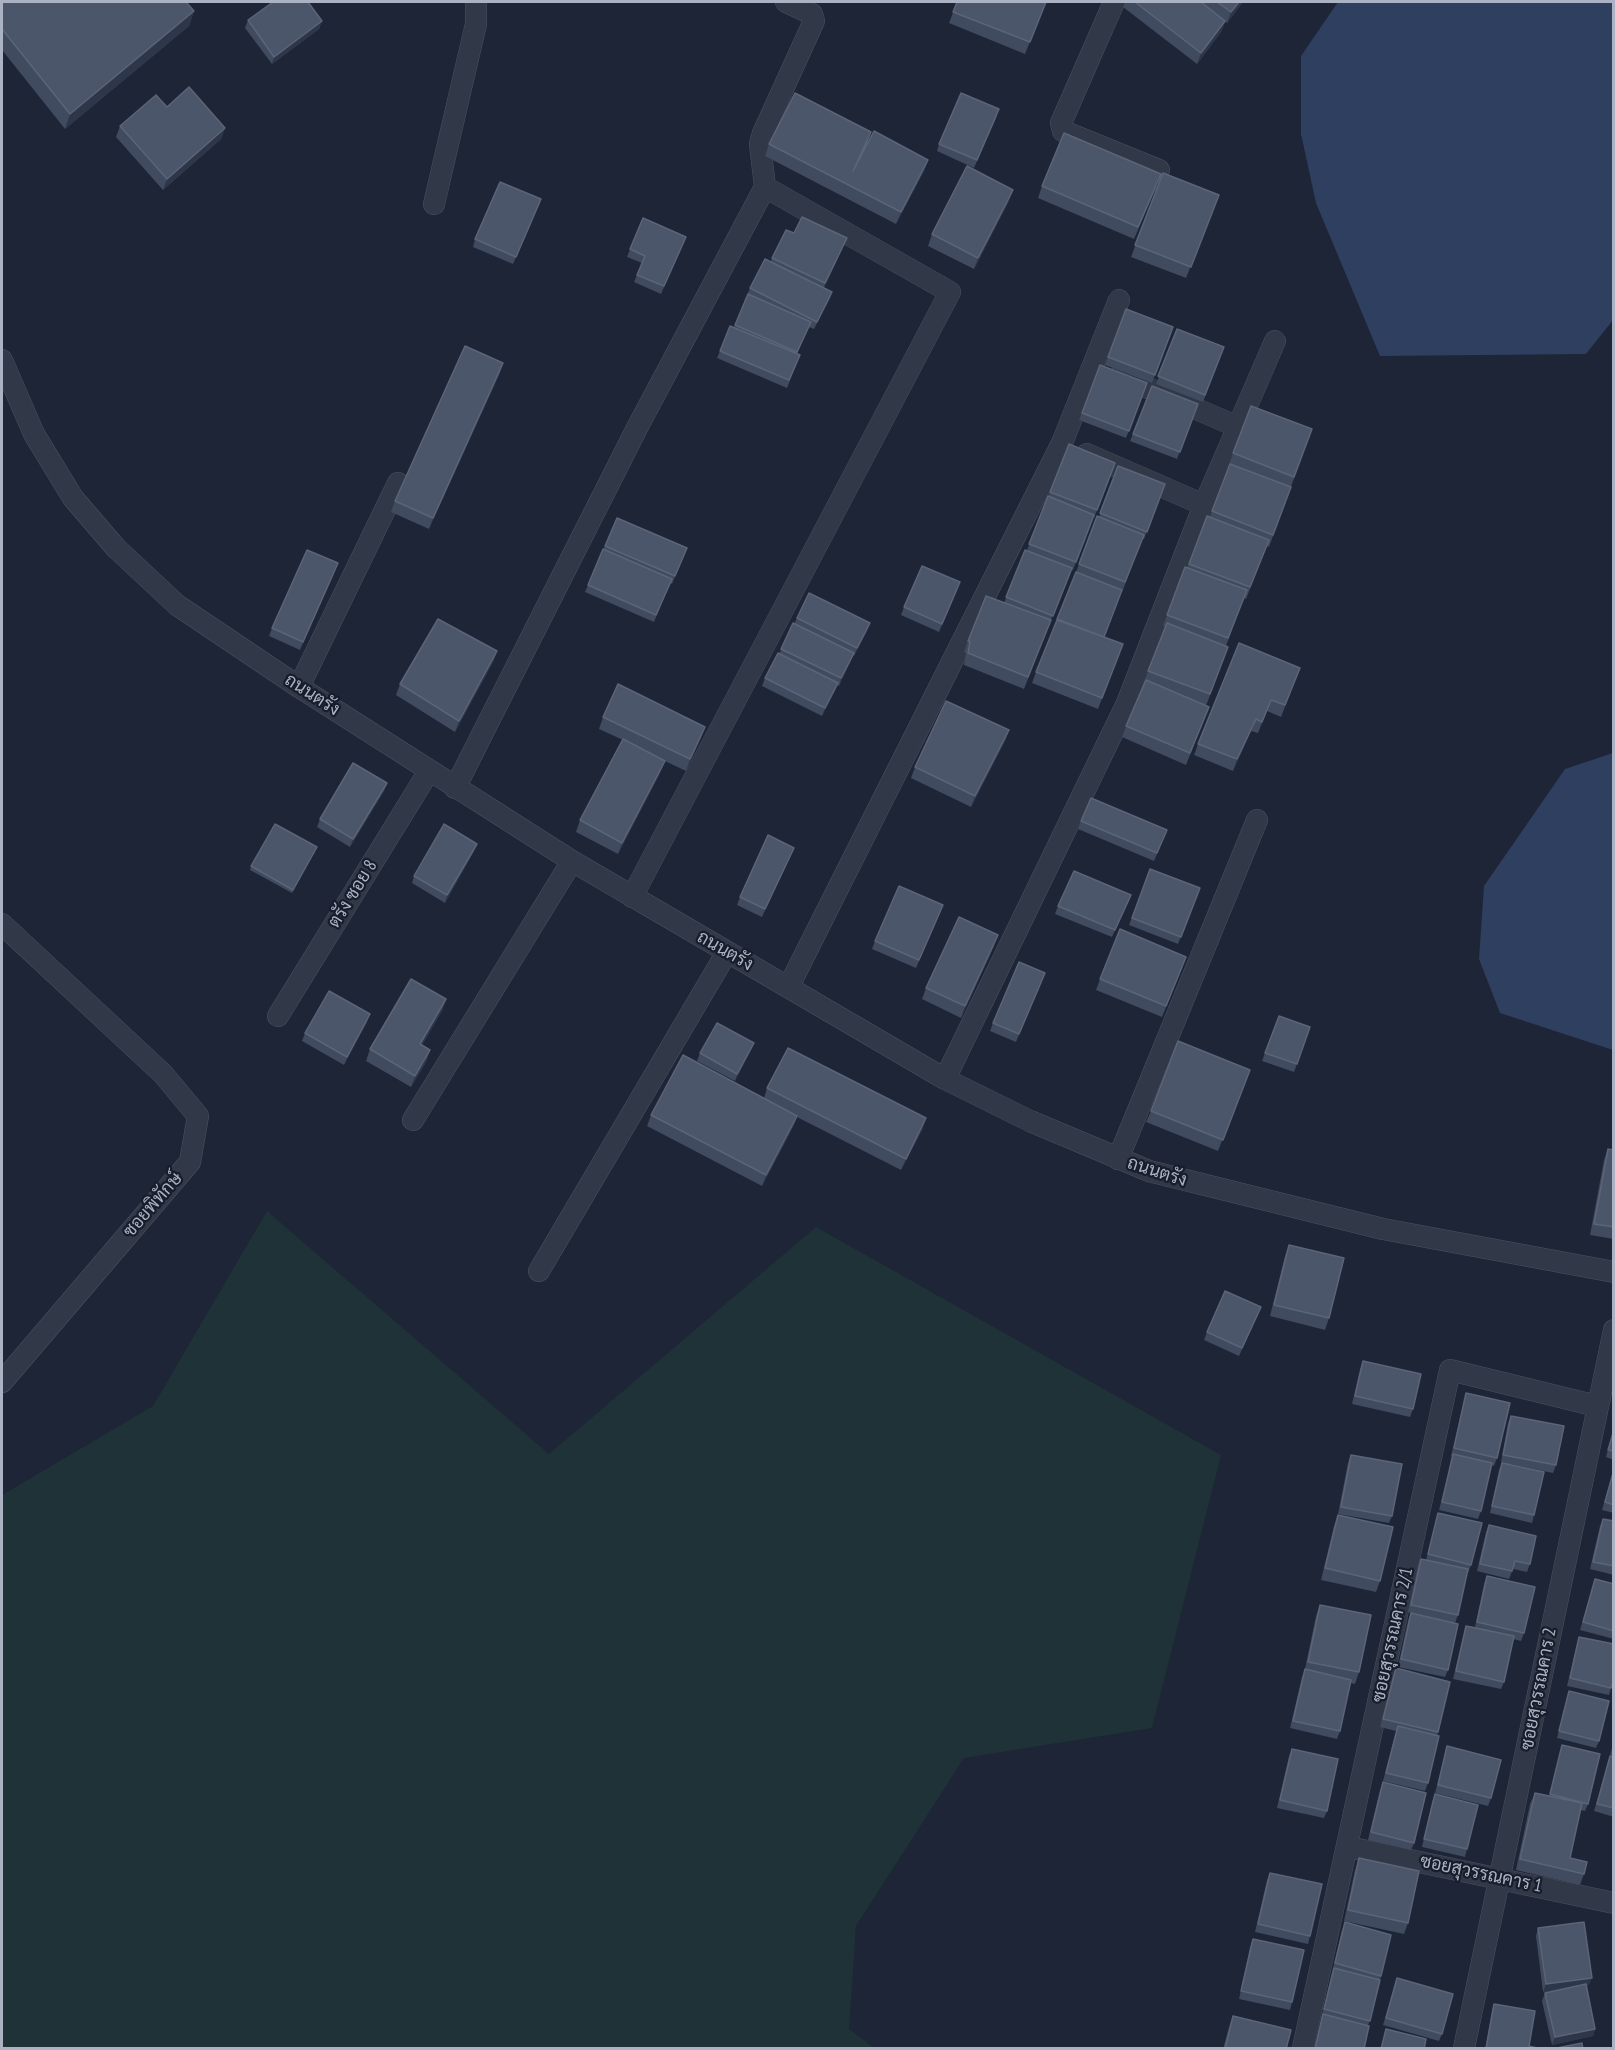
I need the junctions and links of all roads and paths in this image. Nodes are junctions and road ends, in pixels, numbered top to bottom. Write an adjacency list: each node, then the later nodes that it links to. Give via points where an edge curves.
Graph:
1 (476, 2): 6 (street, via 476,24)
2 (786, 2): 5 (street, via 812,14 814,21 763,133 760,144)
3 (1114, 2): 4 (street, via 1061,123 1063,131)
4 (1159, 170)
5 (765, 187): 17 (street); 20 (street, via 950,292)
6 (434, 204)
7 (1119, 300): 10 (street)
8 (1275, 341): 11 (street)
9 (2, 360): 15 (street, ถนนตรัง, via 34,435 67,489 116,548 177,605)
10 (1094, 365): 11 (street); 12 (street)
11 (1238, 426): 14 (street)
12 (1062, 443): 14 (street); 23 (street)
13 (398, 483): 15 (street)
14 (1204, 506): 25 (street, via 1127,703)
15 (299, 687): 16 (street, ถนนตรัง)
16 (429, 771): 17 (street, ถนนตรัง); 24 (street, ตรัง ซอย 8)
17 (454, 788): 19 (street, ถนนตรัง)
18 (1257, 820): 27 (street)
19 (572, 861): 20 (street, ถนนตรัง); 26 (street)
20 (632, 897): 22 (street, ถนนตรัง)
21 (2, 924): 31 (street, ซอยพิทักษ์, via 163,1074 198,1116 190,1162)
22 (726, 952): 23 (street, ถนนตรัง); 28 (street)
23 (789, 986): 25 (street, ถนนตรัง)
24 (278, 1016)
25 (945, 1079): 27 (street, ถนนตรัง)
26 (413, 1120)
27 (1118, 1159): 29 (street, ถนนตรัง, via 1193,1183 1383,1228)
28 (539, 1271)
29 (1614, 1272)
30 (1614, 1330): 32 (street, ซอยสุวรรณคาร 2)
31 (2, 1382)
32 (1597, 1406): 33 (street, ซอยสุวรรณคาร 2/1, via 1450,1370); 34 (street, ซอยสุวรรณคาร 2)
33 (1348, 1847): 34 (street, ซอยสุวรรณคาร 1); 36 (street, ซอยสุวรรณคาร 2/1)
34 (1501, 1878): 35 (street, ซอยสุวรรณคาร 1); 37 (street, ซอยสุวรรณคาร 2)
35 (1614, 1903)
36 (1303, 2049)
37 (1464, 2049)

